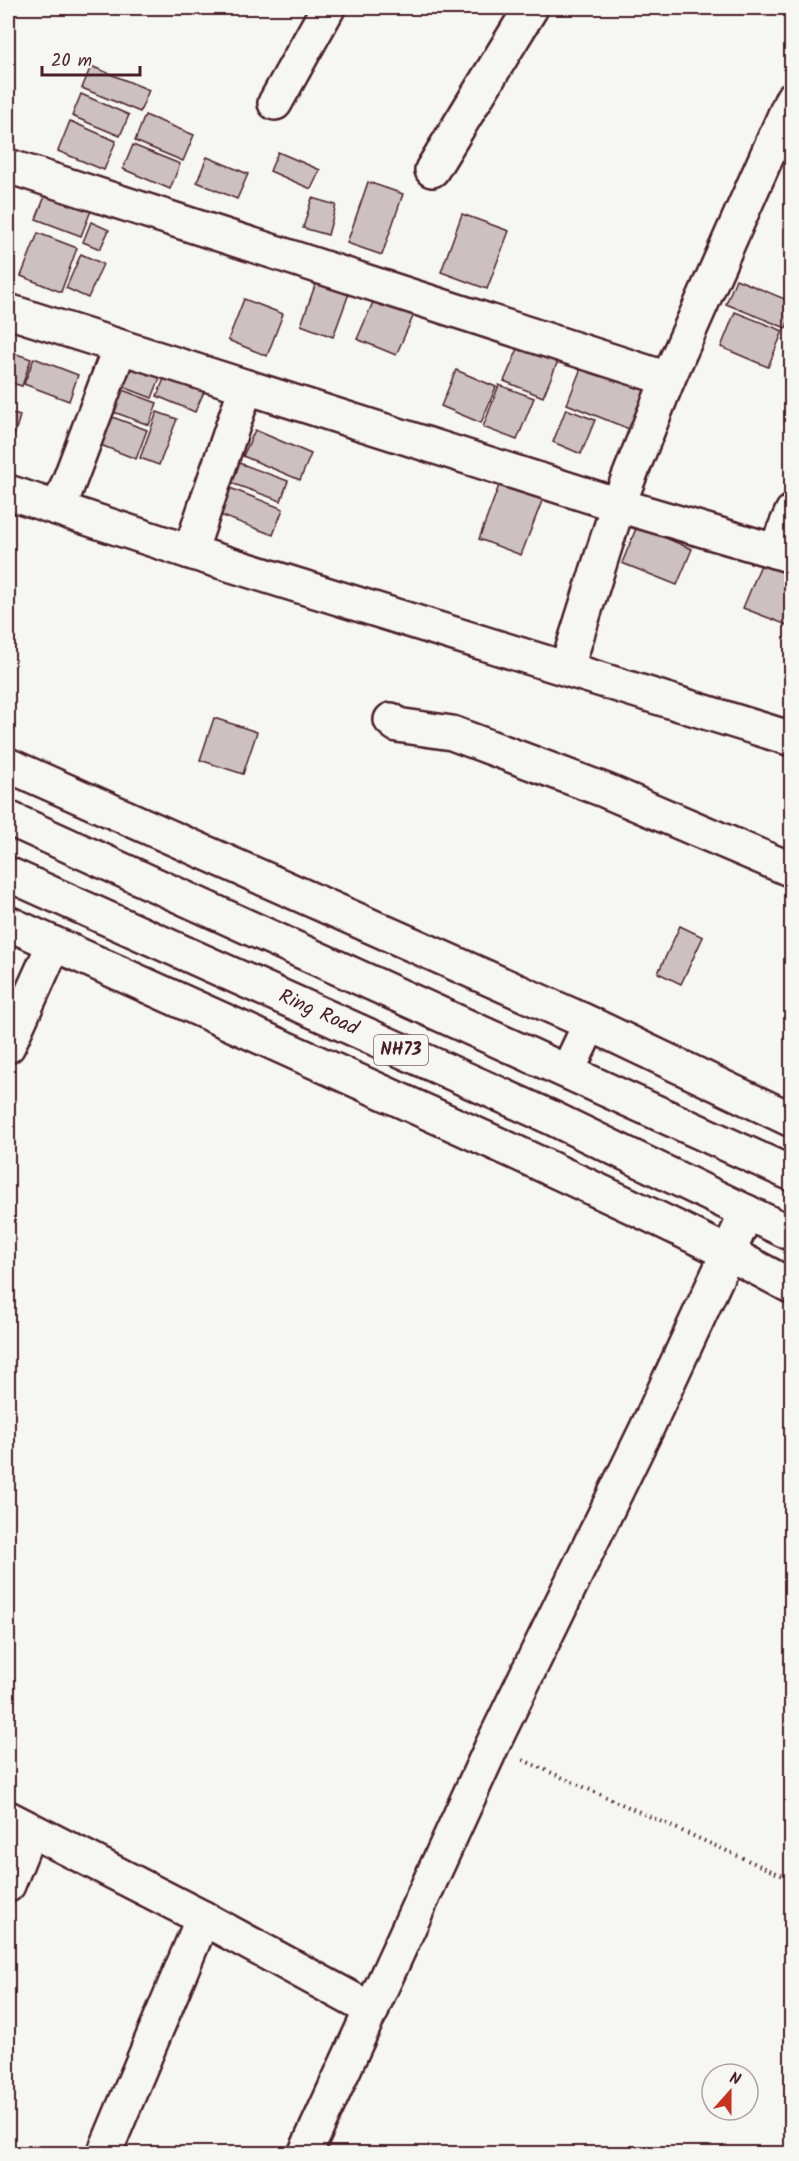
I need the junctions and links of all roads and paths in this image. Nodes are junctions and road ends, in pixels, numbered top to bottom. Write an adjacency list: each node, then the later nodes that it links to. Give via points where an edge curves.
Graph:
1 (531, 8): 6 (main road)
2 (318, 10): 4 (main road)
3 (792, 99): 9 (main road)
4 (275, 103)
5 (8, 166): 9 (main road)
6 (432, 170)
7 (8, 314): 8 (main road)
8 (120, 347): 10 (main road); 13 (main road)
9 (668, 380): 12 (main road)
10 (246, 387): 12 (main road); 15 (main road)
11 (8, 492): 13 (main road)
12 (618, 504): 16 (main road); 17 (main road)
13 (59, 508): 15 (main road)
14 (792, 512): 16 (main road)
15 (190, 552): 17 (main road)
16 (783, 553)
17 (567, 667): 19 (main road)
18 (391, 720): 22 (main road, via 397,725 452,734 604,790)
19 (792, 739)
20 (8, 765): 26 (main road)
21 (8, 818): 28 (main road, NH73)
22 (792, 870)
23 (8, 874): 31 (main road, Ring Road / NH73, via 550,1117)
24 (8, 923): 25 (main road)
25 (54, 944): 27 (main road); 33 (main road)
26 (590, 1024): 28 (main road); 29 (main road)
27 (8, 1047)
28 (568, 1070): 30 (main road, NH73)
29 (792, 1120)
30 (792, 1174)
31 (747, 1212): 32 (main road, Ring Road / NH73); 33 (main road)
32 (792, 1234)
33 (728, 1252): 34 (main road); 35 (main road)
34 (792, 1287)
35 (492, 1746): 37 (path); 40 (main road)
36 (19, 1824): 38 (main road); 39 (main road)
37 (792, 1880)
38 (8, 1885)
39 (203, 1918): 40 (main road); 41 (main road)
40 (372, 2010): 42 (main road)
41 (104, 2154)
42 (305, 2154)

